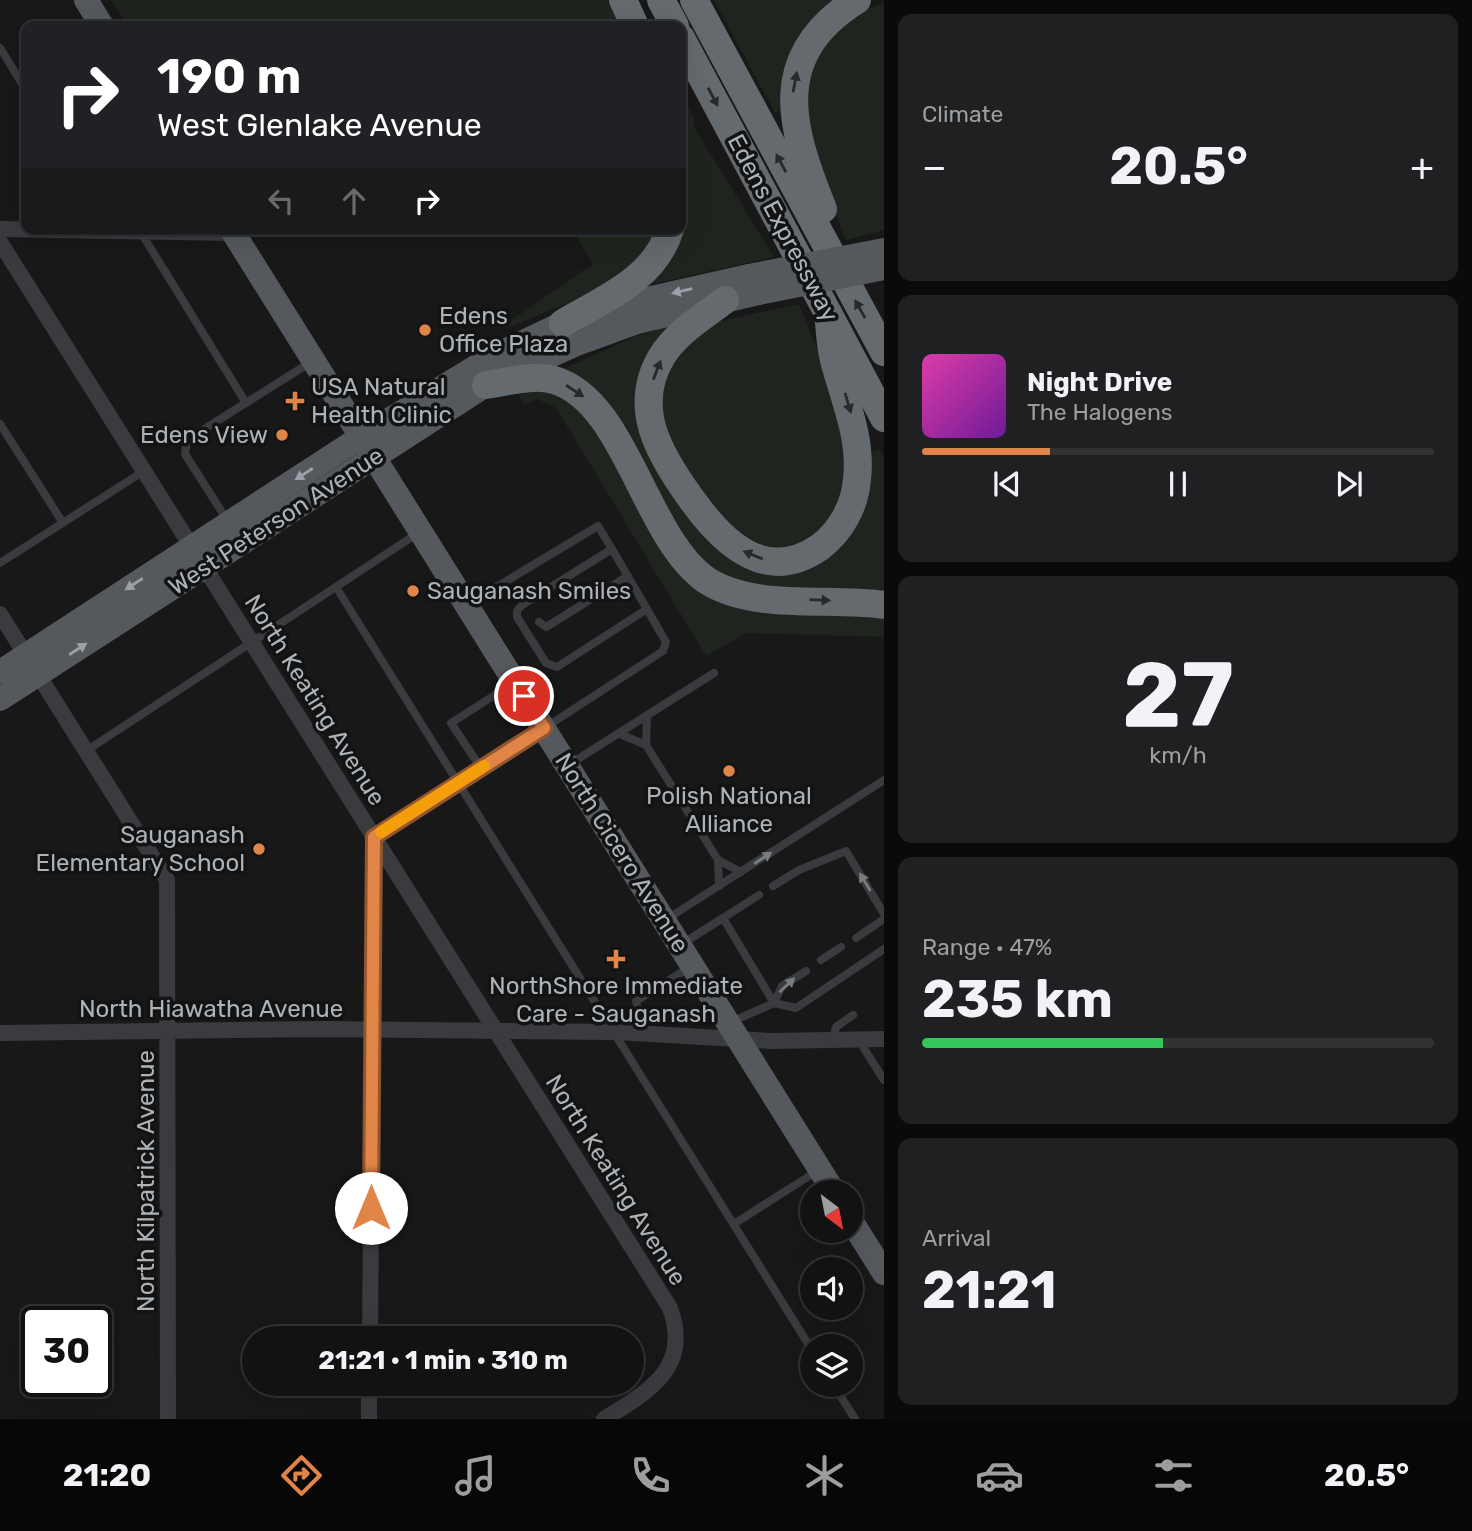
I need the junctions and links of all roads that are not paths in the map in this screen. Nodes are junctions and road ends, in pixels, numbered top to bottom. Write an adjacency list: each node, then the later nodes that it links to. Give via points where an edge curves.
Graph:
1 (86, 0): 6 (main road)
2 (623, 0): 7 (highway)
3 (660, 0): 8 (highway)
4 (694, 0): 19 (highway, Edens Expressway, one-way to 4)
5 (857, 0): 19 (highway, one-way to 5, via 824,210 798,139 792,100 795,79 811,41 839,11)
6 (99, 21)
7 (633, 21)
8 (672, 21)
9 (686, 47): 23 (highway, Edens Expressway, one-way to 23)
10 (0, 48): 11 (lane)
11 (21, 82)
12 (0, 229): 13 (street)
13 (21, 229)
14 (142, 235): 28 (lane)
15 (234, 235): 26 (main road, North Cicero Avenue)
16 (667, 235): 24 (highway, via 639,277)
17 (0, 242): 33 (street, North Keating Avenue)
18 (884, 250): 21 (main road, bridge)
19 (836, 266): 25 (highway, Edens Expressway, one-way to 19)
20 (884, 268): 21 (main road, bridge)
21 (753, 285): 22 (main road, West Peterson Avenue); 24 (main road, West Peterson Avenue, one-way to 24, via 625,304)
22 (725, 300): 23 (highway, one-way to 22, via 833,359 851,415 858,478 854,495 839,529 811,553 762,560 734,547 707,522 664,461 649,422 650,389 662,356 685,330); 27 (main road, West Peterson Avenue, via 637,322)
23 (828, 313): 29 (highway, Edens Expressway)
24 (563, 323): 31 (main road, West Peterson Avenue, via 492,357)
25 (884, 352)
26 (313, 361): 28 (lane); 31 (main road, North Cicero Avenue)
27 (486, 386): 32 (main road, West Peterson Avenue); 43 (highway, one-way to 43, via 537,378 582,394 605,423 681,555 706,580 724,590 761,598)
28 (246, 403): 34 (lane, via 187,440 184,454)
29 (884, 418)
30 (0, 424): 35 (lane)
31 (361, 437): 32 (main road, North Cicero Avenue); 34 (main road, West Peterson Avenue, one-way to 34)
32 (374, 458): 36 (main road, North Cicero Avenue); 38 (main road, West Peterson Avenue)
33 (144, 471): 35 (lane); 38 (street, North Keating Avenue)
34 (229, 522): 38 (main road, West Peterson Avenue)
35 (63, 523): 39 (lane)
36 (421, 532): 41 (lane); 42 (main road, North Cicero Avenue)
37 (612, 549): 40 (lane); 42 (lane, via 598,526); 44 (lane, via 522,605 517,617 545,663 557,667)
38 (198, 557): 47 (street, North Keating Avenue); 48 (main road, West Peterson Avenue)
39 (0, 563)
40 (628, 576): 44 (lane); 46 (lane, via 546,627)
41 (336, 587): 47 (lane); 61 (lane)
42 (467, 604): 51 (main road, North Cicero Avenue)
43 (884, 605)
44 (647, 609): 54 (lane, via 666,642 663,651)
45 (0, 614): 48 (street, North Kilpatrick Avenue)
46 (539, 622)
47 (252, 642): 57 (lane); 62 (street, North Keating Avenue)
48 (32, 665): 49 (main road, West Peterson Avenue); 52 (main road, West Peterson Avenue); 57 (street, North Kilpatrick Avenue)
49 (0, 671)
50 (714, 673): 53 (lane)
51 (515, 681): 54 (main road, North Cicero Avenue); 59 (lane, via 451,723)
52 (0, 699)
53 (647, 718): 55 (lane); 56 (lane)
54 (544, 728): 58 (main road, North Cicero Avenue); 59 (street)
55 (620, 734): 56 (lane); 58 (lane)
56 (646, 745): 63 (lane)
57 (86, 751): 83 (street, North Kilpatrick Avenue, via 167,880)
58 (568, 766): 71 (main road, North Cicero Avenue)
59 (481, 768): 61 (street)
60 (884, 780): 64 (lane, one-way to 60)
61 (459, 782): 62 (street); 84 (lane)
62 (374, 837): 80 (street); 85 (street, North Keating Avenue)
63 (718, 860): 64 (lane); 65 (lane)
64 (741, 872): 65 (lane)
65 (719, 886): 71 (lane)
66 (773, 886): 68 (lane, one-way to 66, via 846,851)
67 (758, 895): 69 (lane)
68 (884, 914)
69 (723, 918): 75 (lane); 78 (lane)
70 (884, 919): 72 (lane)
71 (664, 921): 75 (main road, North Cicero Avenue)
72 (856, 938)
73 (841, 947): 76 (lane)
74 (884, 949): 78 (lane, via 796,1008)
75 (686, 956): 81 (main road, North Cicero Avenue); 86 (lane, via 636,1001)
76 (821, 960)
77 (806, 971): 78 (lane, one-way to 77, via 782,986)
78 (774, 1003): 81 (lane)
79 (853, 1015): 89 (lane, via 835,1027)
80 (372, 1031): 83 (street, North Hiawatha Avenue); 85 (street, North Hiawatha Avenue); 96 (street)
81 (733, 1031): 86 (street, North Hiawatha Avenue); 89 (street, North Hiawatha Avenue); 91 (main road, North Cicero Avenue)
82 (0, 1032): 83 (street, North Hiawatha Avenue)
83 (169, 1032): 100 (street, North Kilpatrick Avenue)
84 (615, 1032): 85 (street, North Hiawatha Avenue); 86 (street, North Hiawatha Avenue); 93 (lane)
85 (497, 1033): 102 (street, North Keating Avenue, via 675,1321 675,1349 662,1377)
86 (645, 1033)
87 (858, 1039): 88 (street, North Hiawatha Avenue); 89 (street, North Hiawatha Avenue); 90 (lane)
88 (884, 1039)
89 (833, 1040)
90 (884, 1080)
91 (819, 1169): 92 (main road, North Cicero Avenue); 93 (lane)
92 (826, 1180)
93 (734, 1224): 97 (lane)
94 (863, 1240): 95 (main road)
95 (884, 1273)
96 (370, 1326)
97 (802, 1334)
98 (369, 1396): 101 (street)
99 (841, 1397): 103 (lane)
100 (168, 1419)
101 (369, 1419)
102 (604, 1419)
103 (855, 1419)

